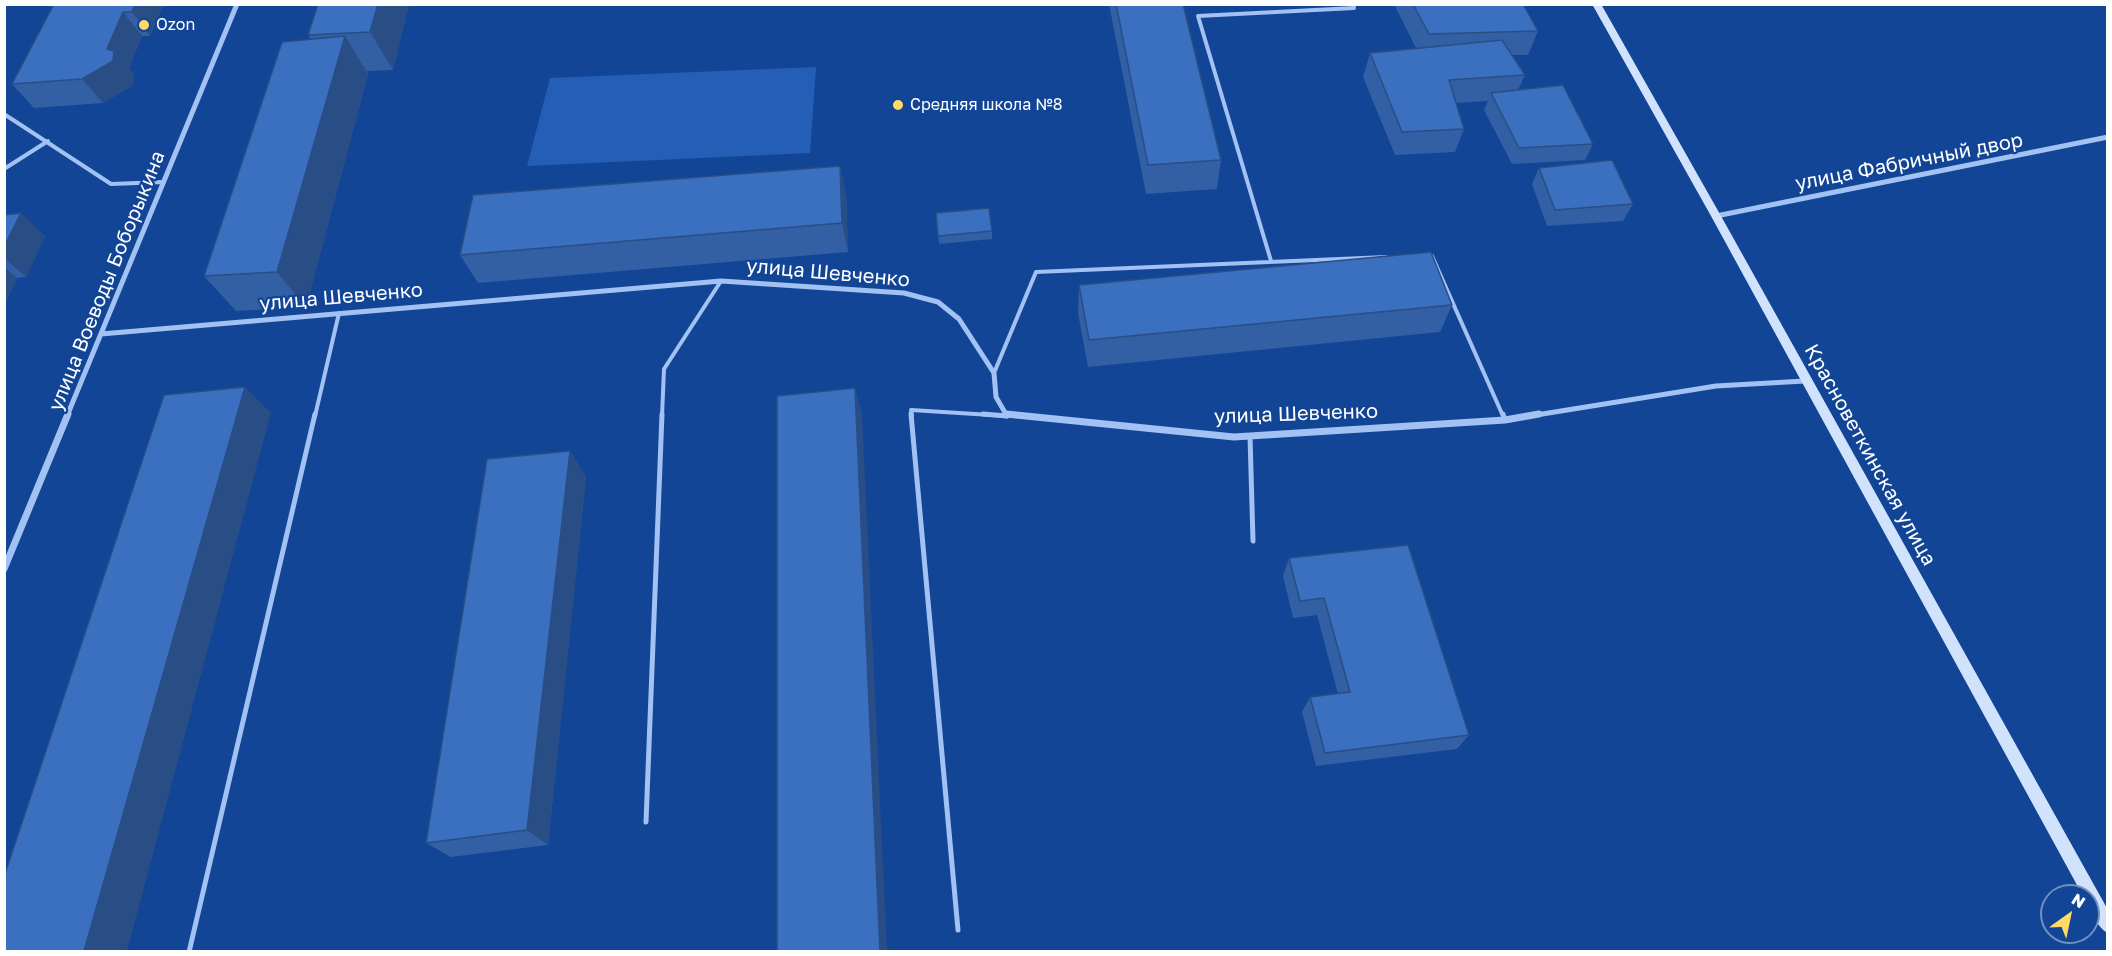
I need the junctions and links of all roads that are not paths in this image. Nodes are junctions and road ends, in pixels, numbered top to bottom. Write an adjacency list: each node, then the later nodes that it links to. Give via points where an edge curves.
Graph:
1 (237, 4): 8 (street, улица Воеводы Боборыкина)
2 (1353, 4): 12 (lane, via 1354,8 1198,16)
3 (1596, 4): 9 (main road, Красноветкинская улица)
4 (4, 114): 6 (lane)
5 (2108, 137): 9 (street, улица Фабричный двор)
6 (48, 141): 7 (lane); 8 (lane, via 111,184)
7 (4, 169)
8 (164, 182): 15 (street, улица Воеводы Боборыкина)
9 (1716, 216): 17 (main road, Красноветкинская улица)
10 (1420, 255): 19 (lane, via 1431,255)
11 (1397, 256): 12 (lane)
12 (1270, 261): 16 (lane, via 1036,272)
13 (721, 280): 14 (street, улица Шевченко); 16 (street, улица Шевченко, via 904,293 938,302 959,319); 23 (lane, via 664,369)
14 (339, 313): 15 (street, улица Шевченко); 26 (lane)
15 (101, 334): 22 (street, улица Воеводы Боборыкина)
16 (994, 373): 18 (street, улица Шевченко, via 996,397)
17 (1805, 381): 19 (street, улица Шевченко, via 1716,386); 24 (main road, Красноветкинская улица)
18 (1007, 416): 20 (street, улица Шевченко); 25 (lane, via 911,410)
19 (1505, 420): 20 (street, улица Шевченко)
20 (1250, 436): 21 (lane)
21 (1253, 542)
22 (4, 569)
23 (646, 822)
24 (2108, 926)
25 (958, 930)
26 (189, 951)

